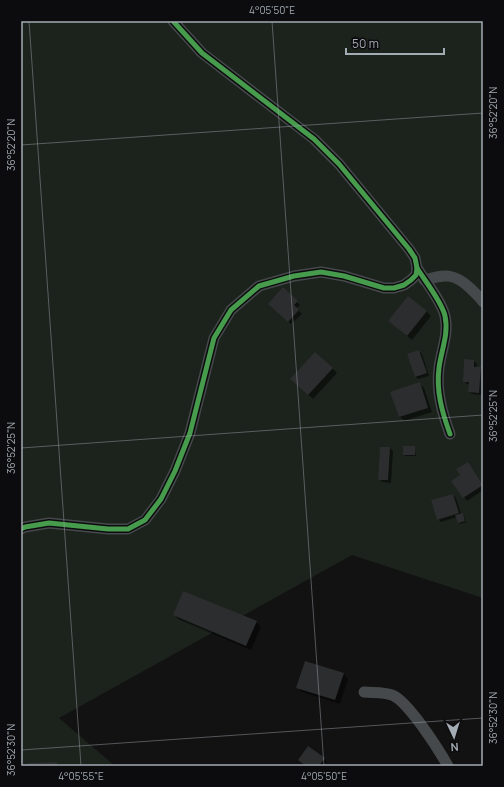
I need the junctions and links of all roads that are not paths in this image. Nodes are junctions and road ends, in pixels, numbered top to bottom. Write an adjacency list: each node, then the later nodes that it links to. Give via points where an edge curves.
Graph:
1 (174, 21): 2 (street, via 202,53 314,139 339,164 409,249 415,258)
2 (417, 268): 3 (street); 6 (street, via 416,275 411,280 394,288 384,288 321,272 294,276 259,286 230,310 214,338 190,433 161,499 145,520 128,529 49,523)
3 (424, 280): 4 (street, via 448,275 455,277 462,280); 5 (street, via 445,315 446,335 438,384 441,407)
4 (483, 302)
5 (450, 434)
6 (21, 529)
7 (364, 692): 8 (street, via 393,696 403,702)
8 (448, 766)

